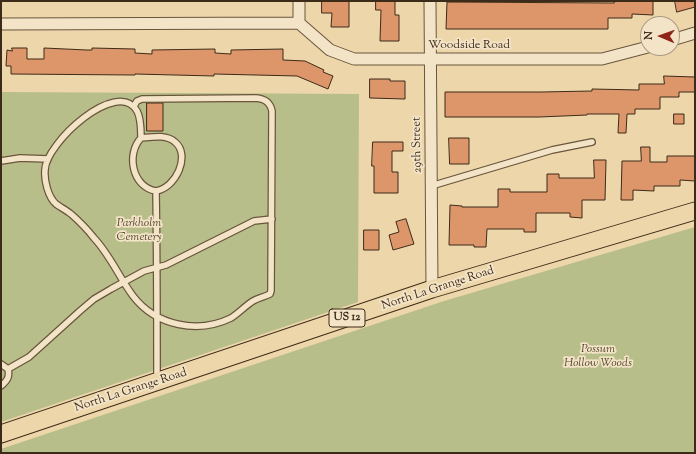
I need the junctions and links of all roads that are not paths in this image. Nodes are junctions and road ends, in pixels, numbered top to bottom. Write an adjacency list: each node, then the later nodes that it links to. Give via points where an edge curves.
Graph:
1 (299, 1): 3 (street)
2 (430, 1): 8 (street, 29th Street)
3 (300, 23): 4 (street); 8 (street, Woodside Road, via 330,50 354,59)
4 (1, 24)
5 (695, 34): 6 (street)
6 (680, 38)
7 (640, 49): 8 (street, Woodside Road, via 602,59)
8 (430, 59): 14 (street, 29th Street)
9 (134, 106): 10 (lane, via 140,118); 12 (lane, via 121,101 103,105 78,122); 17 (lane, via 142,99 256,98 267,101 272,111)
10 (141, 138): 15 (lane, via 136,143 133,155 135,171 141,183); 15 (lane, via 169,139 174,141 181,152 176,177 167,187)
11 (592, 142): 14 (lane, via 552,150)
12 (48, 158): 13 (lane); 19 (lane, via 44,169 51,198 96,239)
13 (1, 161)
14 (431, 186): 20 (street, 29th Street)
15 (156, 191): 18 (lane)
16 (695, 211): 20 (main road, North La Grange Road / US 12)
17 (272, 219): 18 (lane, via 254,221 179,259); 21 (lane, via 270,294 252,302 232,317 208,325 183,326)
18 (157, 267): 19 (lane); 21 (lane)
19 (124, 282): 21 (lane, via 137,301); 23 (lane, via 94,299 39,349)
20 (432, 289): 24 (main road, North La Grange Road / US 12)
21 (157, 317): 24 (lane)
22 (1, 364): 23 (lane)
23 (8, 369): 25 (lane, via 8,378)
24 (157, 383): 26 (main road, North La Grange Road / US 12)
25 (1, 386)
26 (1, 434)

